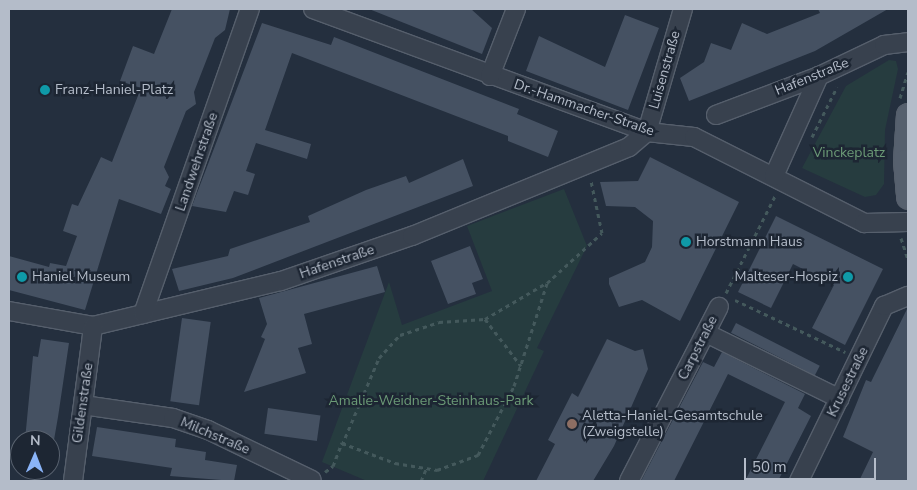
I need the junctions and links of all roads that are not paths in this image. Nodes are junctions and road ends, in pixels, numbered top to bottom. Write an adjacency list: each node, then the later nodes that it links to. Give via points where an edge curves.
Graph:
1 (250, 9): 17 (street, Landwehrstraße)
2 (313, 9): 6 (street, Dr.-Hammacher-Straße)
3 (516, 9): 6 (street)
4 (682, 9): 10 (street, Luisenstraße)
5 (908, 42): 7 (street, Hafenstraße, via 884,45)
6 (490, 76): 10 (street, Dr.-Hammacher-Straße)
7 (819, 76): 8 (street, Hafenstraße); 11 (street)
8 (716, 115)
9 (908, 115): 12 (main road, via 905,162)
10 (647, 132): 11 (street, Dr.-Hammacher-Straße, via 694,138); 17 (street, Hafenstraße, via 629,147 412,236 290,278)
11 (774, 176): 13 (street, Dr.-Hammacher-Straße, via 864,223)
12 (908, 198)
13 (904, 230)
14 (908, 296): 20 (street, Krusestraße, via 884,306)
15 (722, 301): 19 (street, Carpstraße)
16 (9, 311): 18 (street, Hafenstraße)
17 (143, 314): 18 (street, Hafenstraße)
18 (93, 326): 21 (street, Gildenstraße)
19 (706, 333): 20 (street); 24 (street, Carpstraße)
20 (840, 399): 25 (street, Krusestraße)
21 (83, 405): 22 (street, Milchstraße, via 173,418 208,430); 23 (street, Gildenstraße)
22 (312, 480)
23 (73, 481)
24 (629, 481)
25 (799, 481)

